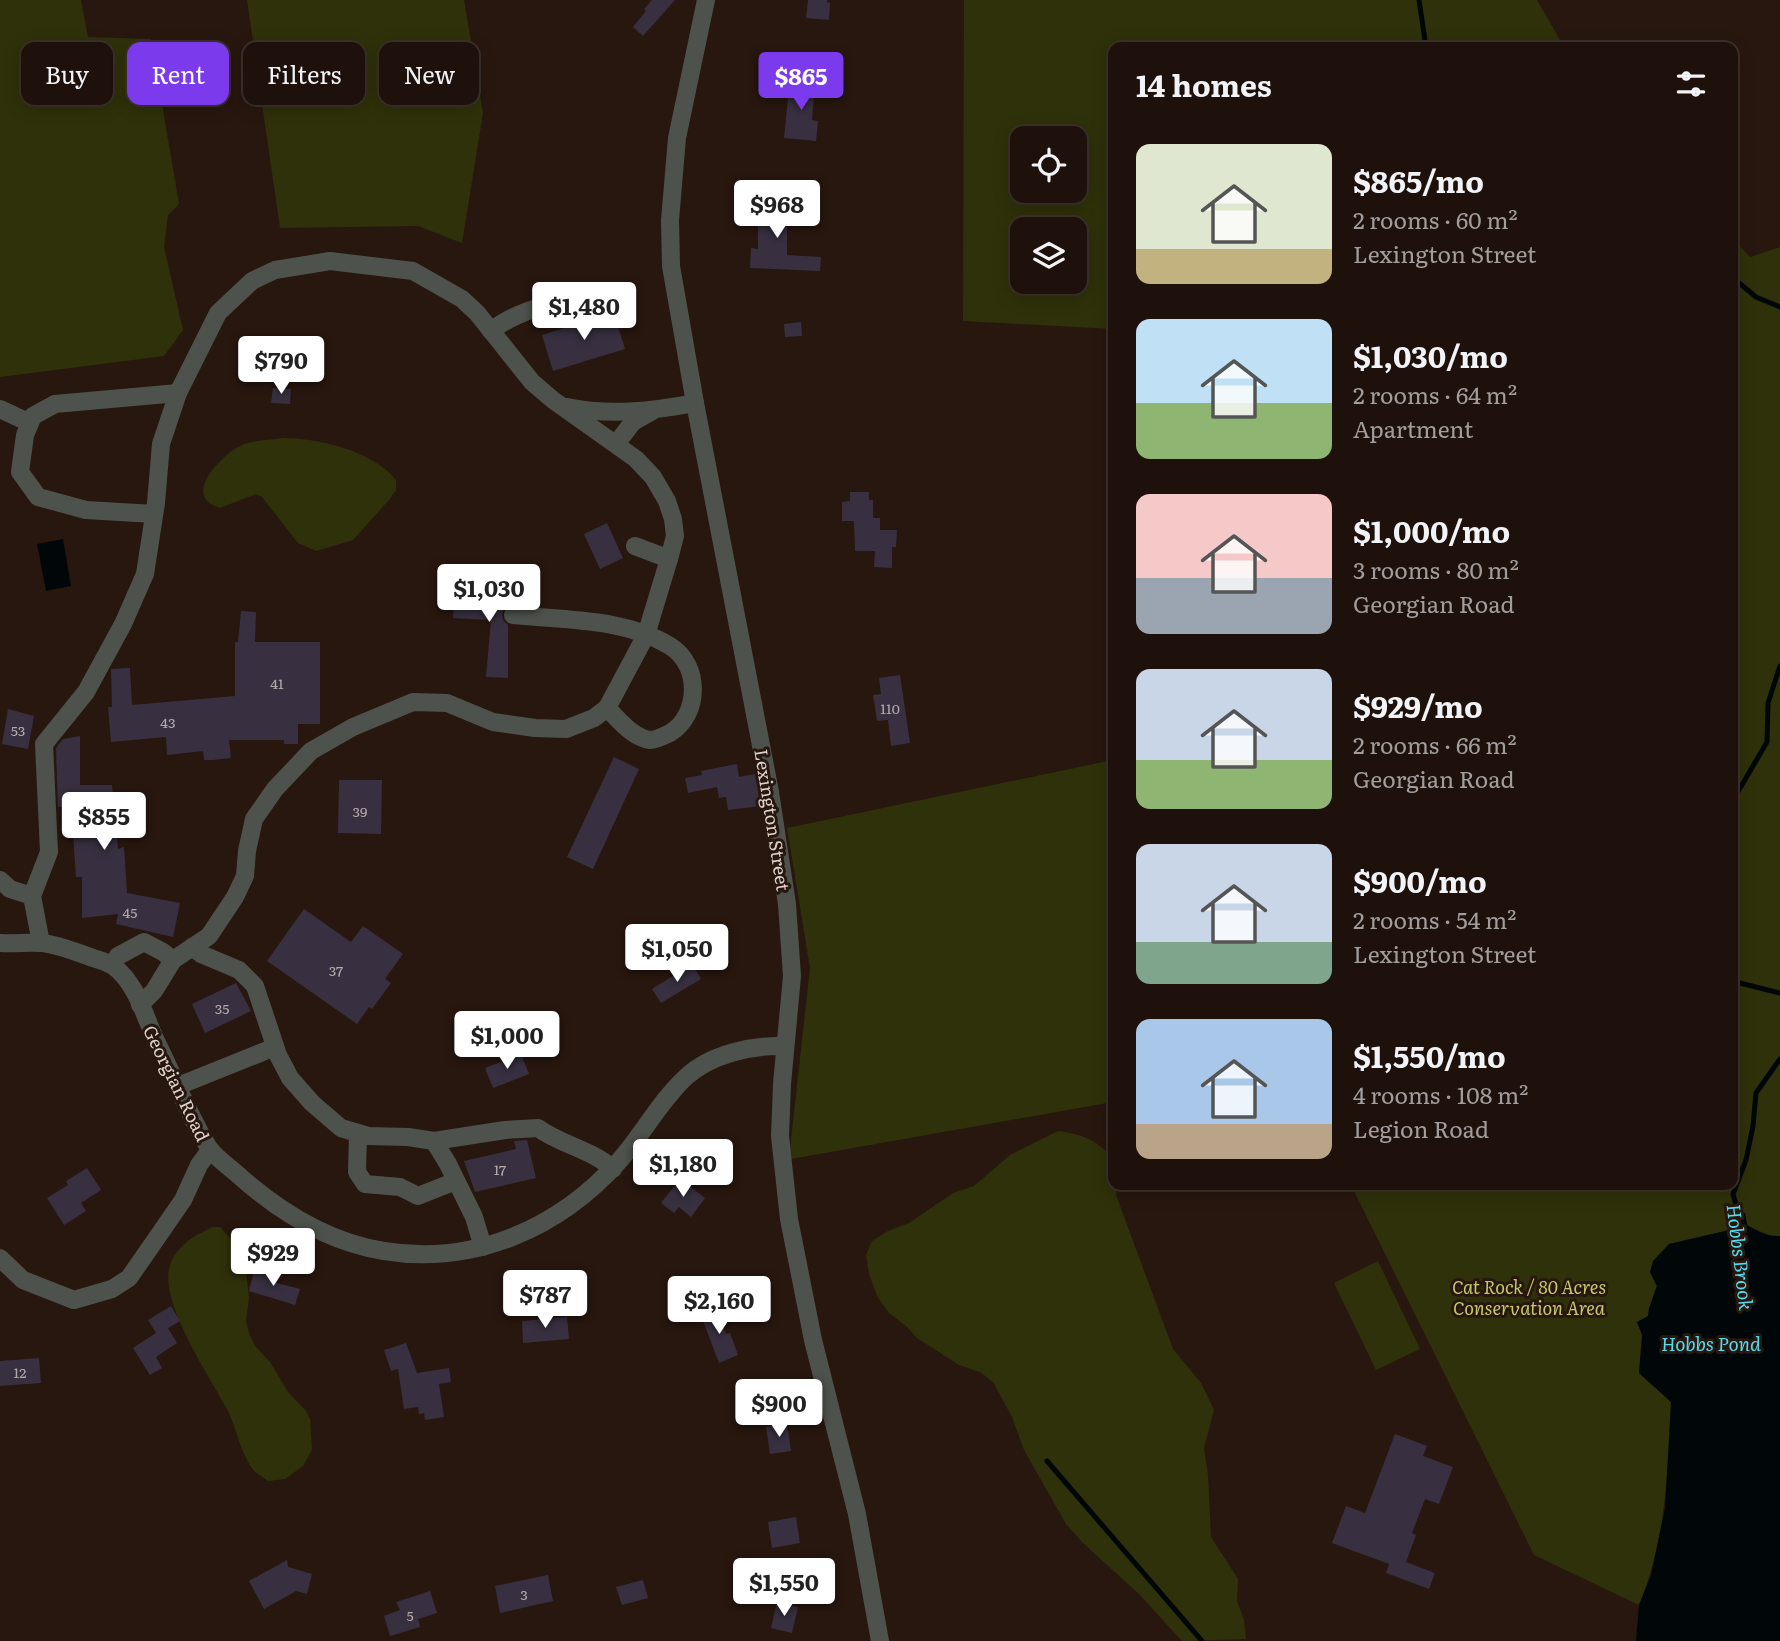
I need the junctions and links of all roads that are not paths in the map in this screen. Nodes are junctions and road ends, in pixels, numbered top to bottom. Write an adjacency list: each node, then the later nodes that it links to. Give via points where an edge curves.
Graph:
1 (706, 0): 5 (street, Lexington Street, via 680,120 670,220 671,266)
2 (596, 292): 3 (street, via 524,312)
3 (491, 331): 4 (street, via 463,299 413,271 330,261 275,270 252,281 218,313); 6 (street, via 532,382)
4 (178, 393): 9 (street, via 55,404 33,416); 11 (street, via 161,444)
5 (695, 403): 8 (street); 25 (street, Lexington Street, via 780,858 792,963)
6 (560, 406): 8 (street); 10 (street)
7 (0, 409): 9 (street)
8 (656, 410): 10 (street, via 639,418)
9 (30, 423): 11 (street, via 20,472 38,497 86,510)
10 (616, 444): 13 (street, via 648,470 667,501 674,527)
11 (154, 514): 18 (street, via 145,574 122,624 86,692 44,744 49,852)
12 (635, 547): 13 (street)
13 (669, 559): 15 (street)
14 (513, 615): 15 (street, via 610,624)
15 (646, 635): 16 (street); 16 (street, via 672,647 686,664 693,685 688,715 673,731 652,740 630,730)
16 (607, 708): 21 (street, via 573,727 535,728 493,722 447,703 413,702 311,751 254,819 245,876 235,897 209,936)
17 (0, 880): 18 (street, via 10,889)
18 (32, 896): 20 (street)
19 (0, 943): 20 (street)
20 (41, 943): 23 (street)
21 (192, 947): 22 (street); 26 (street, via 239,970 255,986)
22 (173, 960): 23 (street, via 144,942 118,956); 24 (street)
23 (112, 965): 24 (street, Georgian Road)
24 (140, 1005): 27 (street, Georgian Road)
25 (785, 1046): 31 (street, Georgian Road, via 732,1053 693,1072); 35 (street, Lexington Street, via 780,1136 789,1219 810,1327 853,1498)
26 (275, 1047): 27 (street); 28 (street, via 301,1092 341,1128)
27 (178, 1086): 30 (street, Georgian Road)
28 (358, 1135): 29 (street); 32 (street, via 356,1168 362,1182 400,1187 420,1196)
29 (434, 1141): 31 (street, via 538,1128); 32 (street)
30 (210, 1150): 33 (street, Georgian Road, via 287,1213 344,1241 411,1254); 34 (street, via 183,1200 129,1278 112,1289 74,1300 23,1279)
31 (613, 1168): 33 (street, Georgian Road, via 547,1222)
32 (456, 1181): 33 (street)
33 (484, 1247)
34 (0, 1258)
35 (875, 1637)

